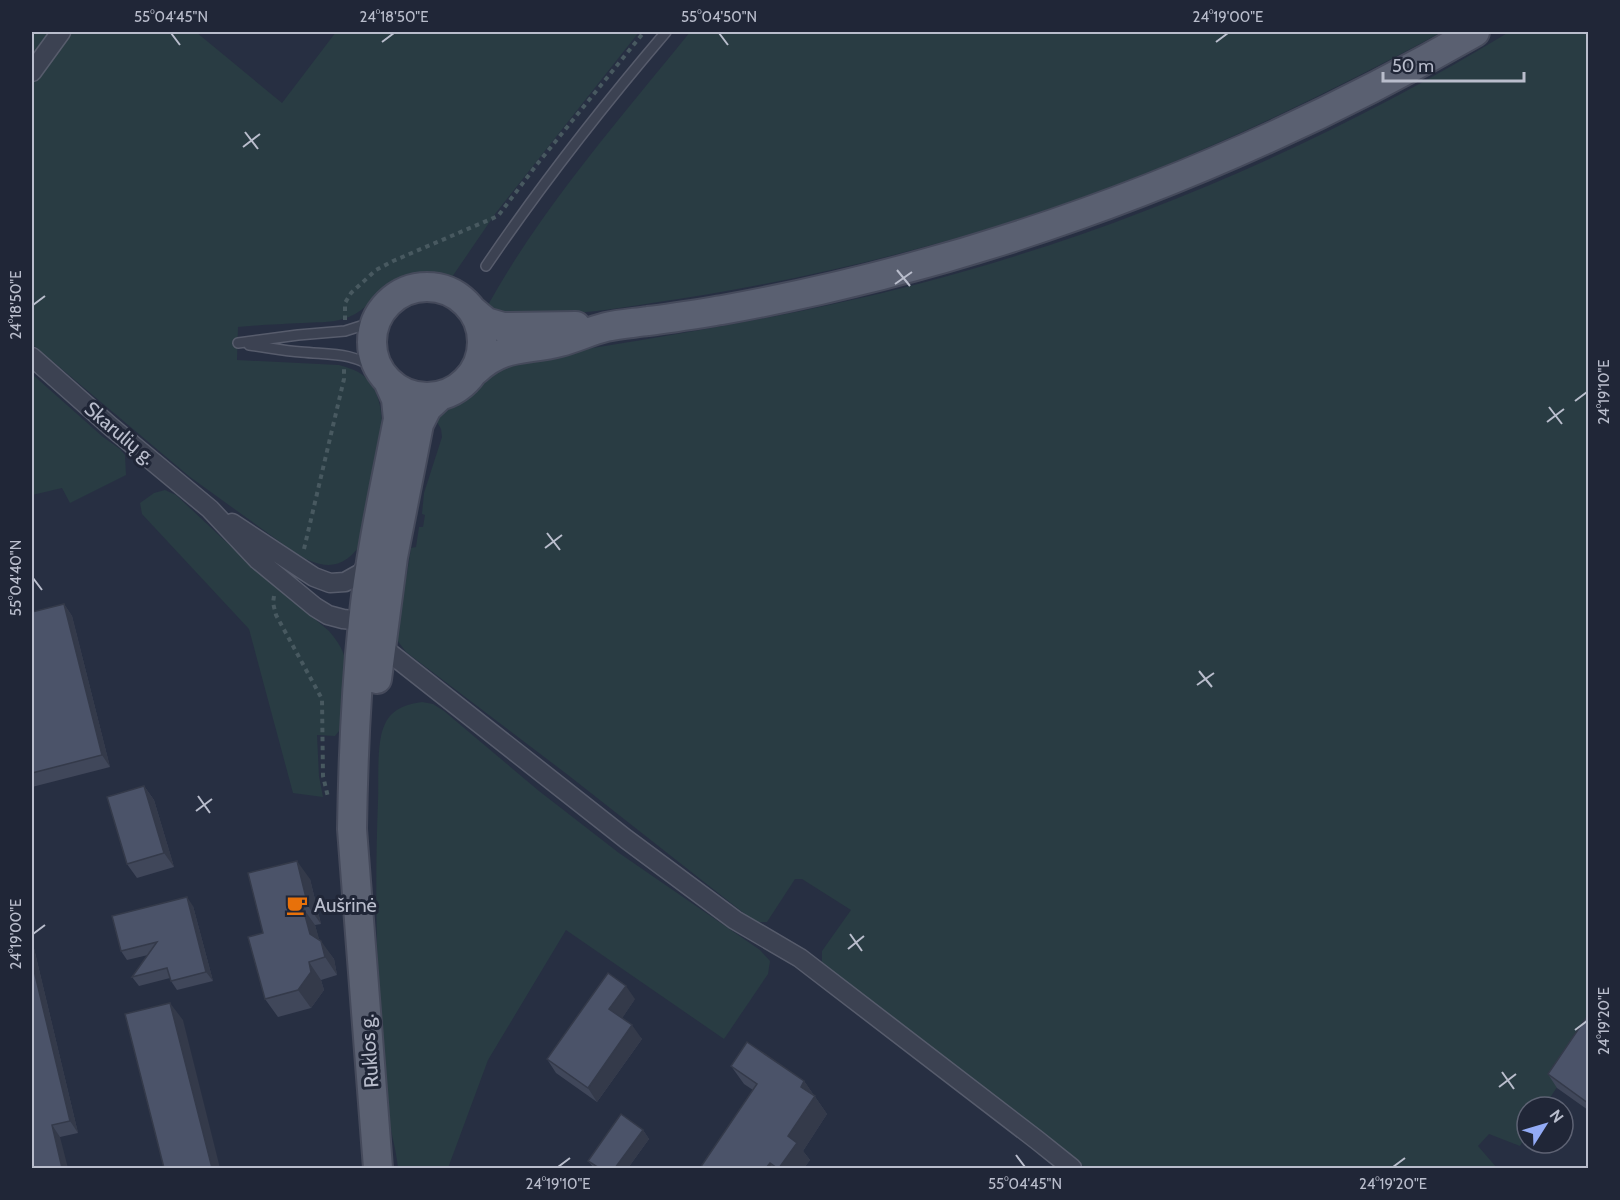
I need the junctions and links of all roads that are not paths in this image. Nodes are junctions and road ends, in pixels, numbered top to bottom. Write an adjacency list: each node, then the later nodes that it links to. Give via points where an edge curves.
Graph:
1 (61, 32): 4 (street)
2 (666, 32): 5 (lane, via 584,132)
3 (1475, 32): 8 (main road, via 1275,136 1167,183 1057,223 946,258 834,287 722,310)
4 (32, 72)
5 (486, 266)
6 (473, 311): 7 (main road, via 462,299 433,287 396,297); 8 (main road, via 486,322 503,327); 10 (main road, via 483,340)
7 (380, 313): 11 (main road, via 372,342); 11 (lane, via 345,332 238,343 345,355 362,360)
8 (608, 327): 10 (main road, via 506,351 489,357)
9 (32, 357): 13 (street, Skarulių g.)
10 (476, 370): 12 (main road, via 461,387)
11 (383, 375): 12 (main road, via 412,396); 14 (main road, via 396,399 398,418)
12 (440, 396): 15 (main road, via 427,408 419,424 400,512)
13 (210, 509): 14 (street, Skarulių g., via 314,577 330,583 345,582 361,573); 16 (street, Skarulių g., via 258,560 315,608 343,619)
14 (372, 558): 16 (main road)
15 (387, 601): 16 (street, via 377,614); 17 (main road)
16 (363, 621): 18 (main road, via 352,777 352,829)
17 (381, 646): 18 (main road); 20 (street, via 626,839 735,920 800,958)
18 (362, 933): 19 (main road, Ruklos g.)
19 (378, 1168)
20 (1071, 1168)

